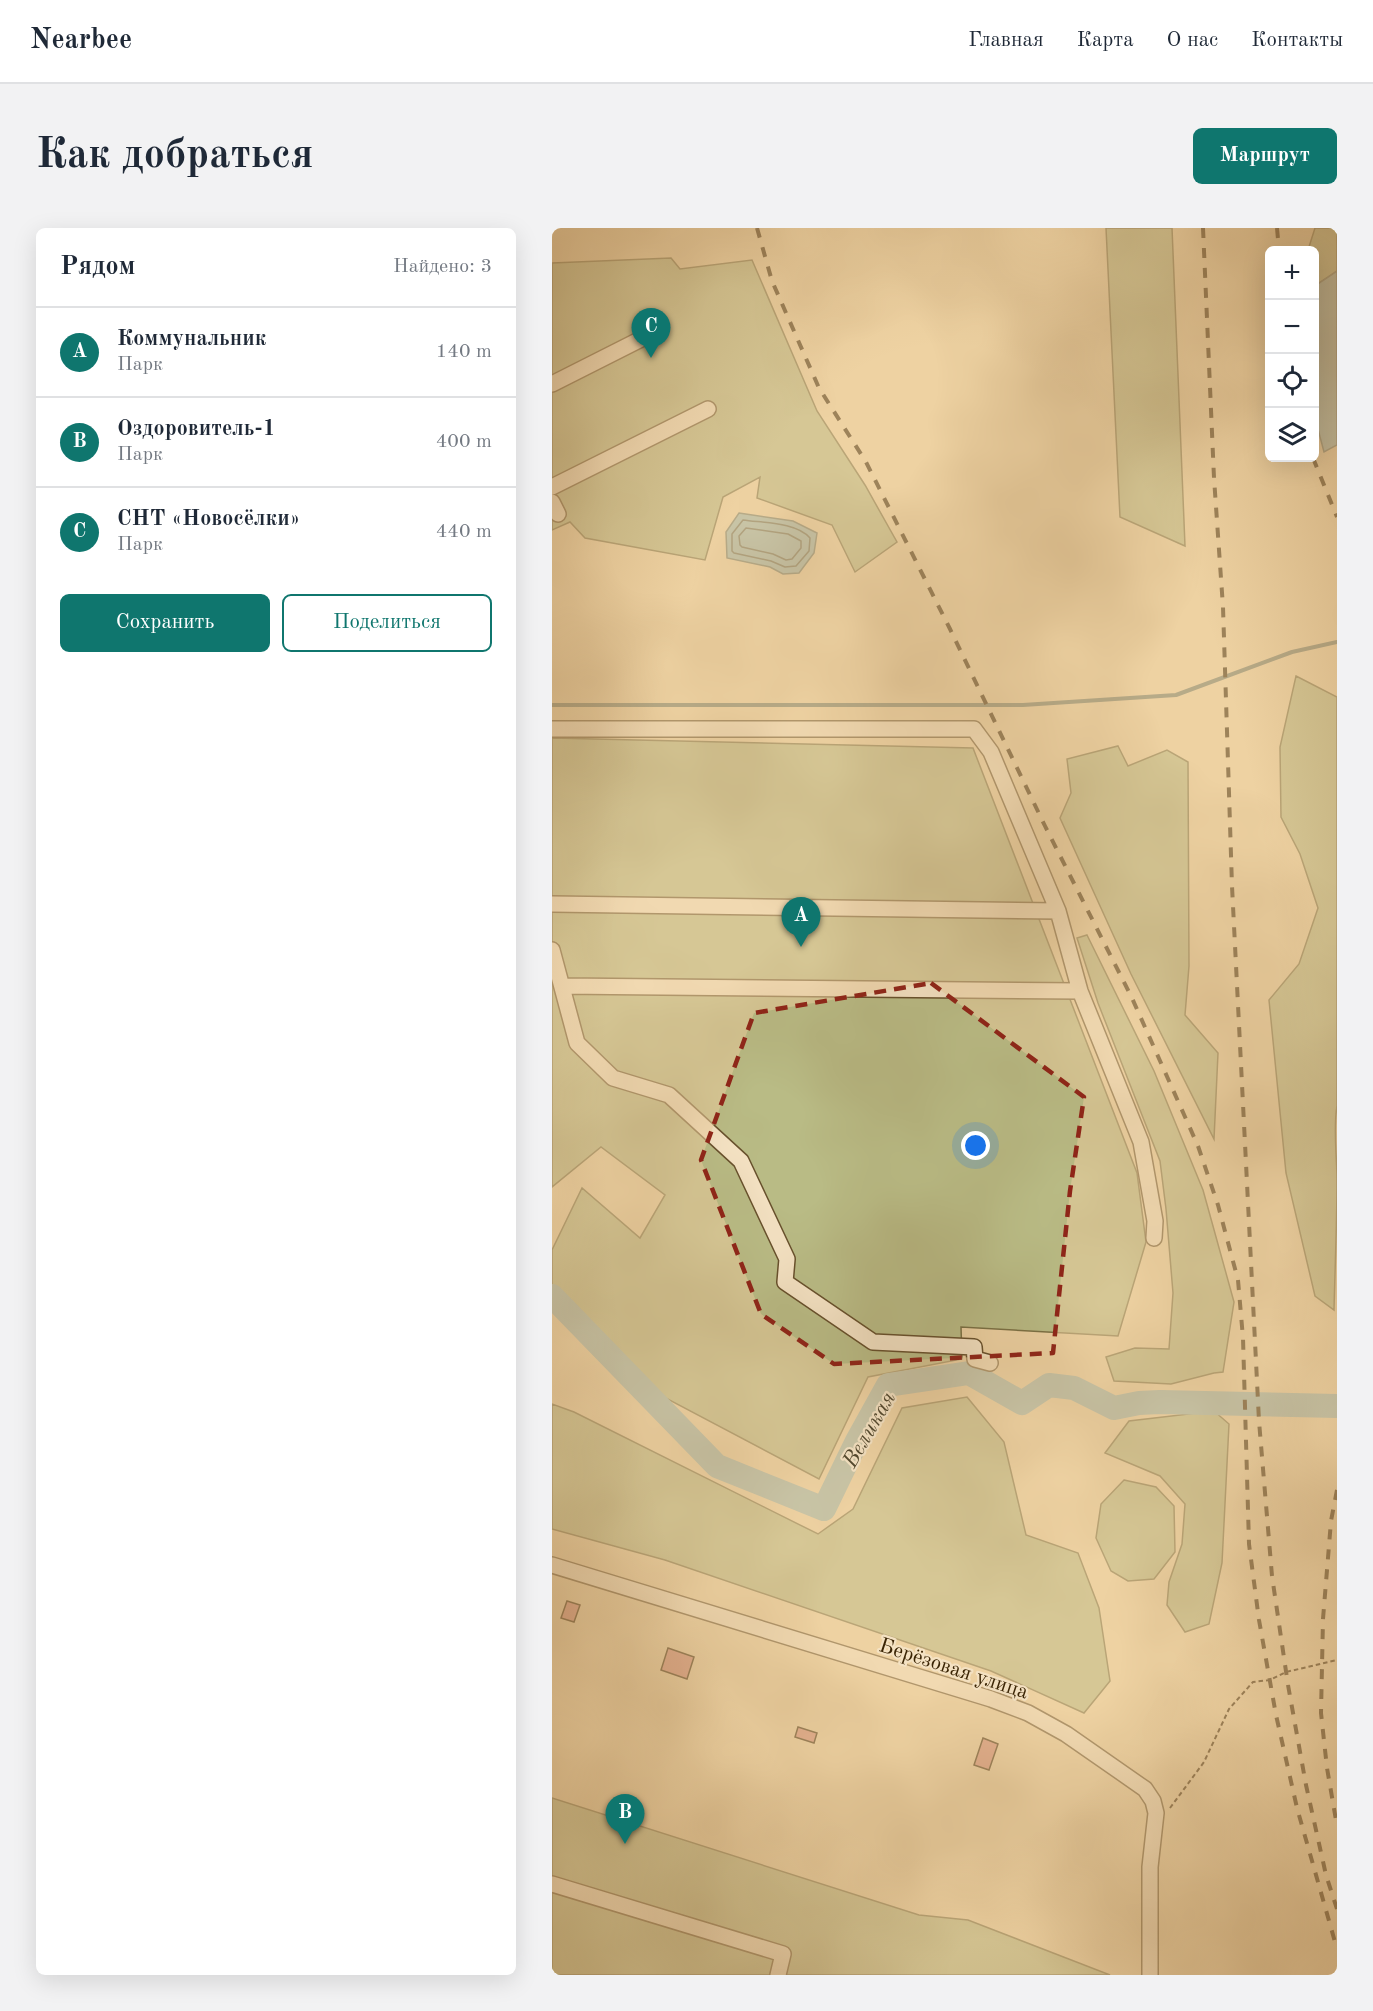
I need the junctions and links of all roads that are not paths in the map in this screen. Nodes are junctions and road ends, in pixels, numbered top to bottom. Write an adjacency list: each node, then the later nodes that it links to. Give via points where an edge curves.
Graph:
1 (651, 334): 2 (street)
2 (552, 384)
3 (708, 409): 4 (street)
4 (552, 487)
5 (552, 729): 7 (street, via 974,729 991,753)
6 (552, 904): 7 (street)
7 (1058, 911): 10 (street)
8 (552, 950): 9 (street)
9 (562, 986): 10 (street); 12 (street, via 577,1043 613,1078 669,1095 741,1161 787,1259 785,1282 873,1342 974,1347 975,1359)
10 (1080, 991): 11 (street, via 1141,1142 1155,1221)
11 (1154, 1238)
12 (990, 1363)
13 (552, 1565): 16 (street, Берёзовая улица, via 992,1699 1066,1734 1145,1789 1153,1801 1156,1813 1150,1868)
14 (552, 1884): 15 (street, via 783,1954)
15 (778, 1975)
16 (1150, 1975)

